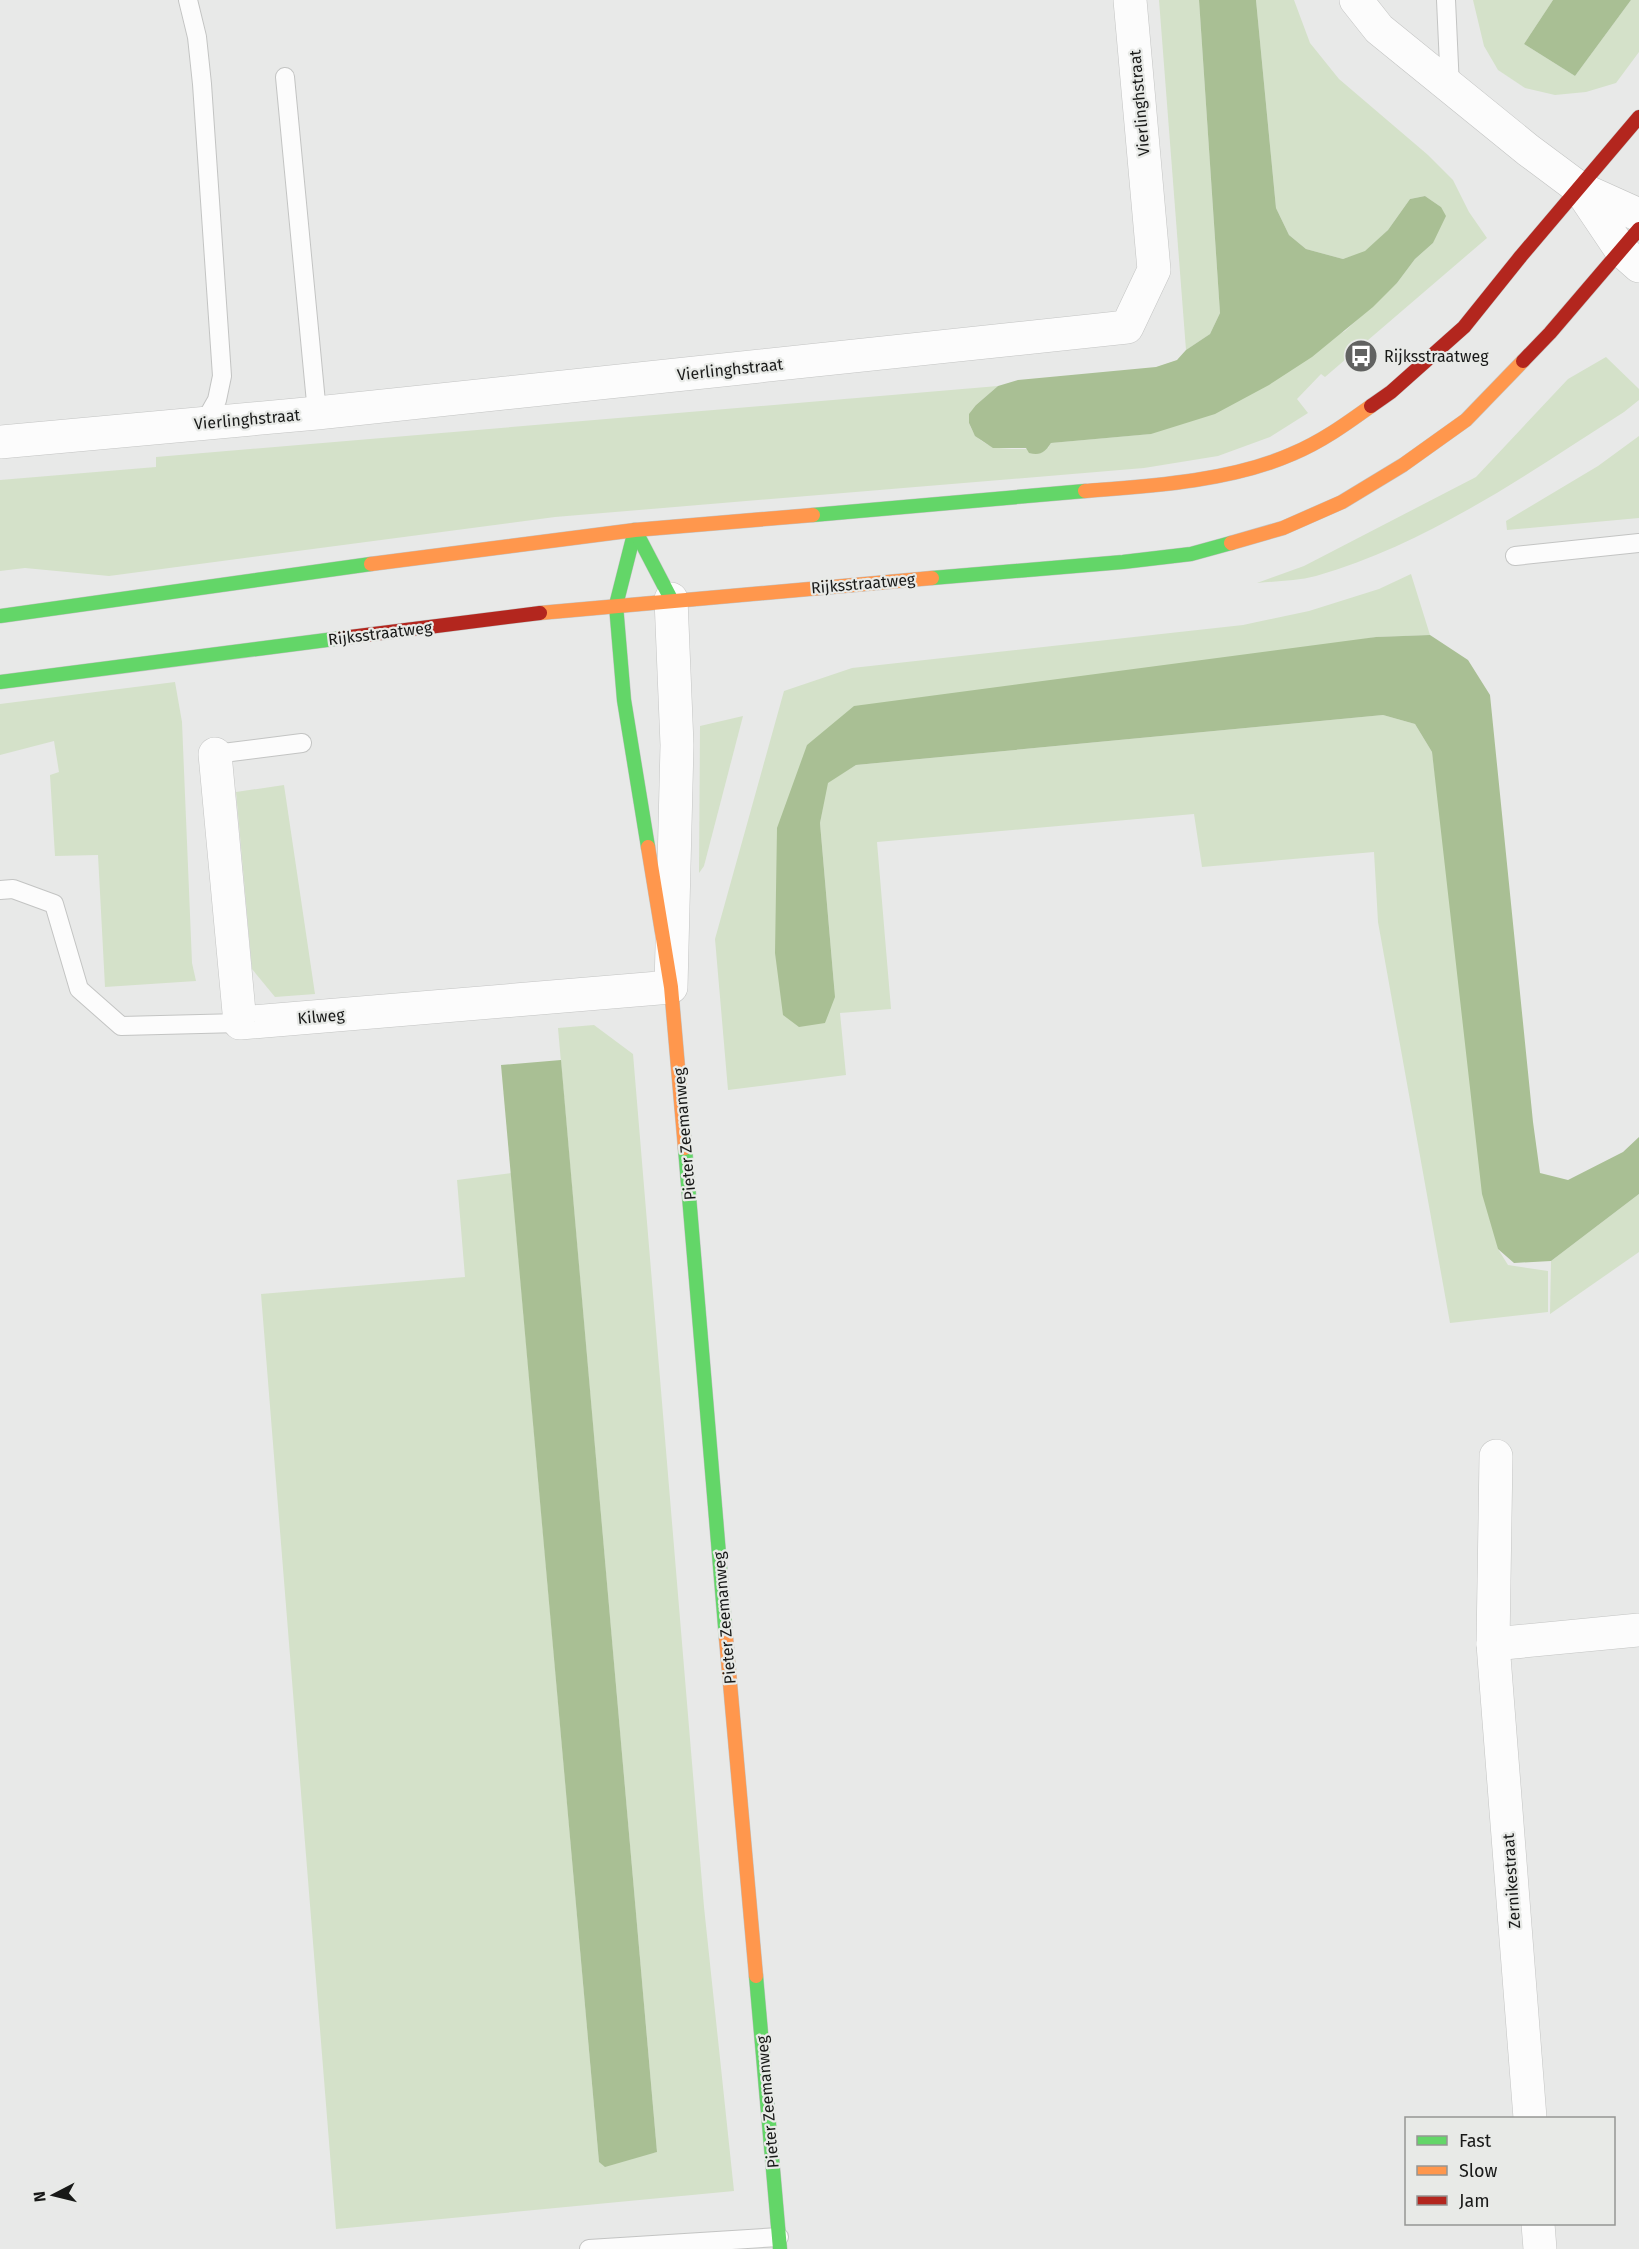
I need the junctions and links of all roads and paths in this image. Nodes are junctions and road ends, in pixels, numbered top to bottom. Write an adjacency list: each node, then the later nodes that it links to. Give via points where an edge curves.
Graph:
1 (188, 0): 12 (lane, via 202,84 222,376 217,400)
2 (1130, 0): 11 (street, Vierlinghstraat, via 1154,270 1127,327)
3 (1356, 0): 6 (street, Rijksstraatweg, via 1379,28)
4 (1446, 0): 6 (lane)
5 (285, 77): 11 (lane)
6 (1450, 87): 8 (street, Rijksstraatweg)
7 (1639, 117): 8 (main road)
8 (1578, 188): 9 (street, Rijksstraatweg); 10 (street, Rijksstraatweg); 14 (main road, via 1464,327 1391,392 1330,434 1258,467 1135,487)
9 (1639, 215)
10 (1633, 248): 17 (main road, Rijksstraatweg, via 1466,420 1342,502 1283,528 1191,554 1123,562)
11 (317, 413): 12 (street, Vierlinghstraat)
12 (204, 423): 13 (street, Vierlinghstraat)
13 (0, 442)
14 (635, 530): 17 (main road); 18 (main road, Pieter Zeemanweg); 19 (main road)
15 (1639, 543): 16 (lane)
16 (1515, 556)
17 (671, 599): 18 (main road, Rijksstraatweg); 24 (street, Pieter Zeemanweg, via 677,745)
18 (616, 605): 20 (main road, Rijksstraatweg); 24 (main road, Pieter Zeemanweg, via 624,700)
19 (0, 616)
20 (0, 682)
21 (302, 742): 22 (lane)
22 (214, 754): 25 (street)
23 (0, 890): 25 (lane, via 13,889 54,903 79,989 121,1026)
24 (671, 987): 25 (street, Kilweg); 31 (main road, Pieter Zeemanweg)
25 (240, 1023)
26 (1496, 1456): 28 (street, Zernikestraat)
27 (1639, 1630): 28 (street)
28 (1493, 1644): 29 (street, Zernikestraat)
29 (1530, 2117)
30 (1538, 2225): 33 (street)
31 (780, 2243): 32 (lane)
32 (589, 2249)
33 (1540, 2249)

